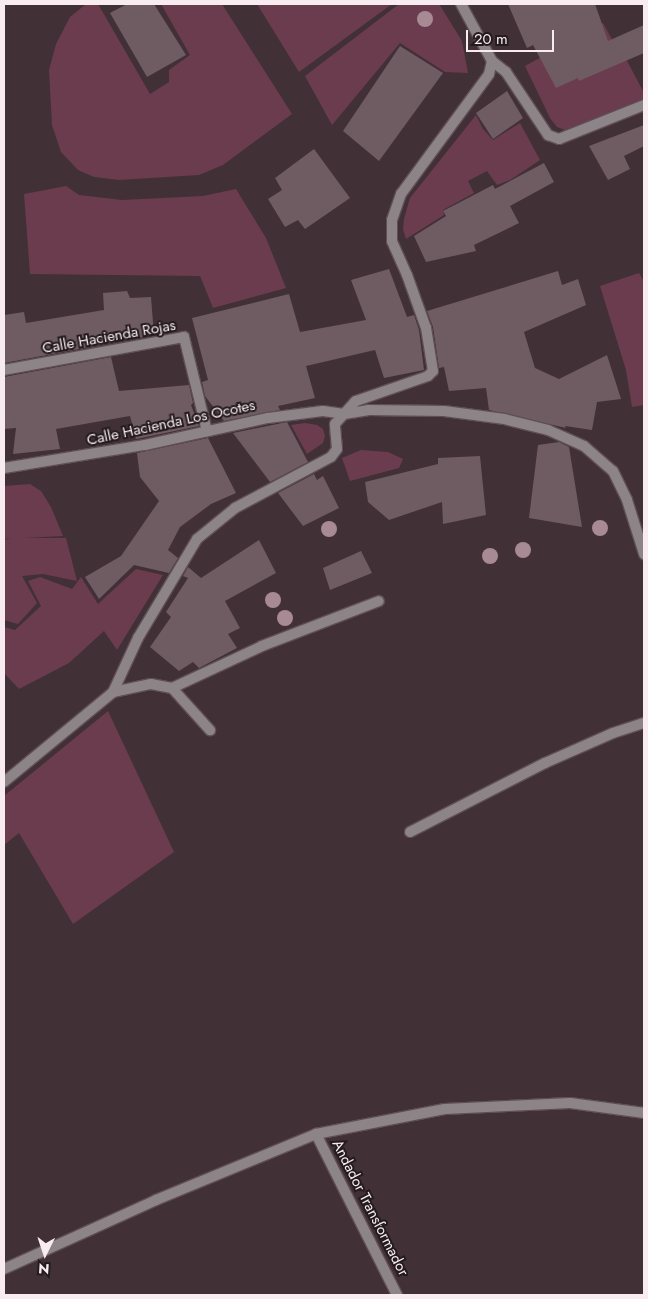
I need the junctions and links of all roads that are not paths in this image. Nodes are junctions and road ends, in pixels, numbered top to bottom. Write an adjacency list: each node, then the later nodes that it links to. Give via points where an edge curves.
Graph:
1 (461, 4): 2 (street)
2 (492, 61): 3 (street, via 506,72 548,135 559,139); 5 (street, via 489,74 401,194 392,220 392,241 426,328 433,371 428,376 356,401)
3 (644, 105)
4 (4, 370): 6 (street, Calle Hacienda Rojas, via 184,337)
5 (344, 414): 6 (street, Calle Hacienda Los Ocotes, via 323,412 268,418); 8 (street, Calle Hacienda Los Ocotes, via 368,410 452,412 504,419 548,430 584,446 613,470); 11 (street, via 335,424 337,449 331,457 236,508 197,540 138,638)
6 (207, 431): 7 (street, Calle Hacienda Los Ocotes, via 87,456)
7 (4, 468)
8 (644, 554)
9 (379, 601): 10 (street, via 262,646)
10 (172, 688): 11 (street, via 151,684); 13 (street)
11 (114, 692): 14 (street)
12 (644, 723): 15 (street, via 545,763)
13 (210, 730)
14 (4, 782)
15 (410, 832)
16 (644, 1113): 17 (street, via 570,1103 445,1109)
17 (316, 1134): 18 (street, via 156,1200); 19 (street, Andador Transformador)
18 (4, 1269)
19 (397, 1295)

